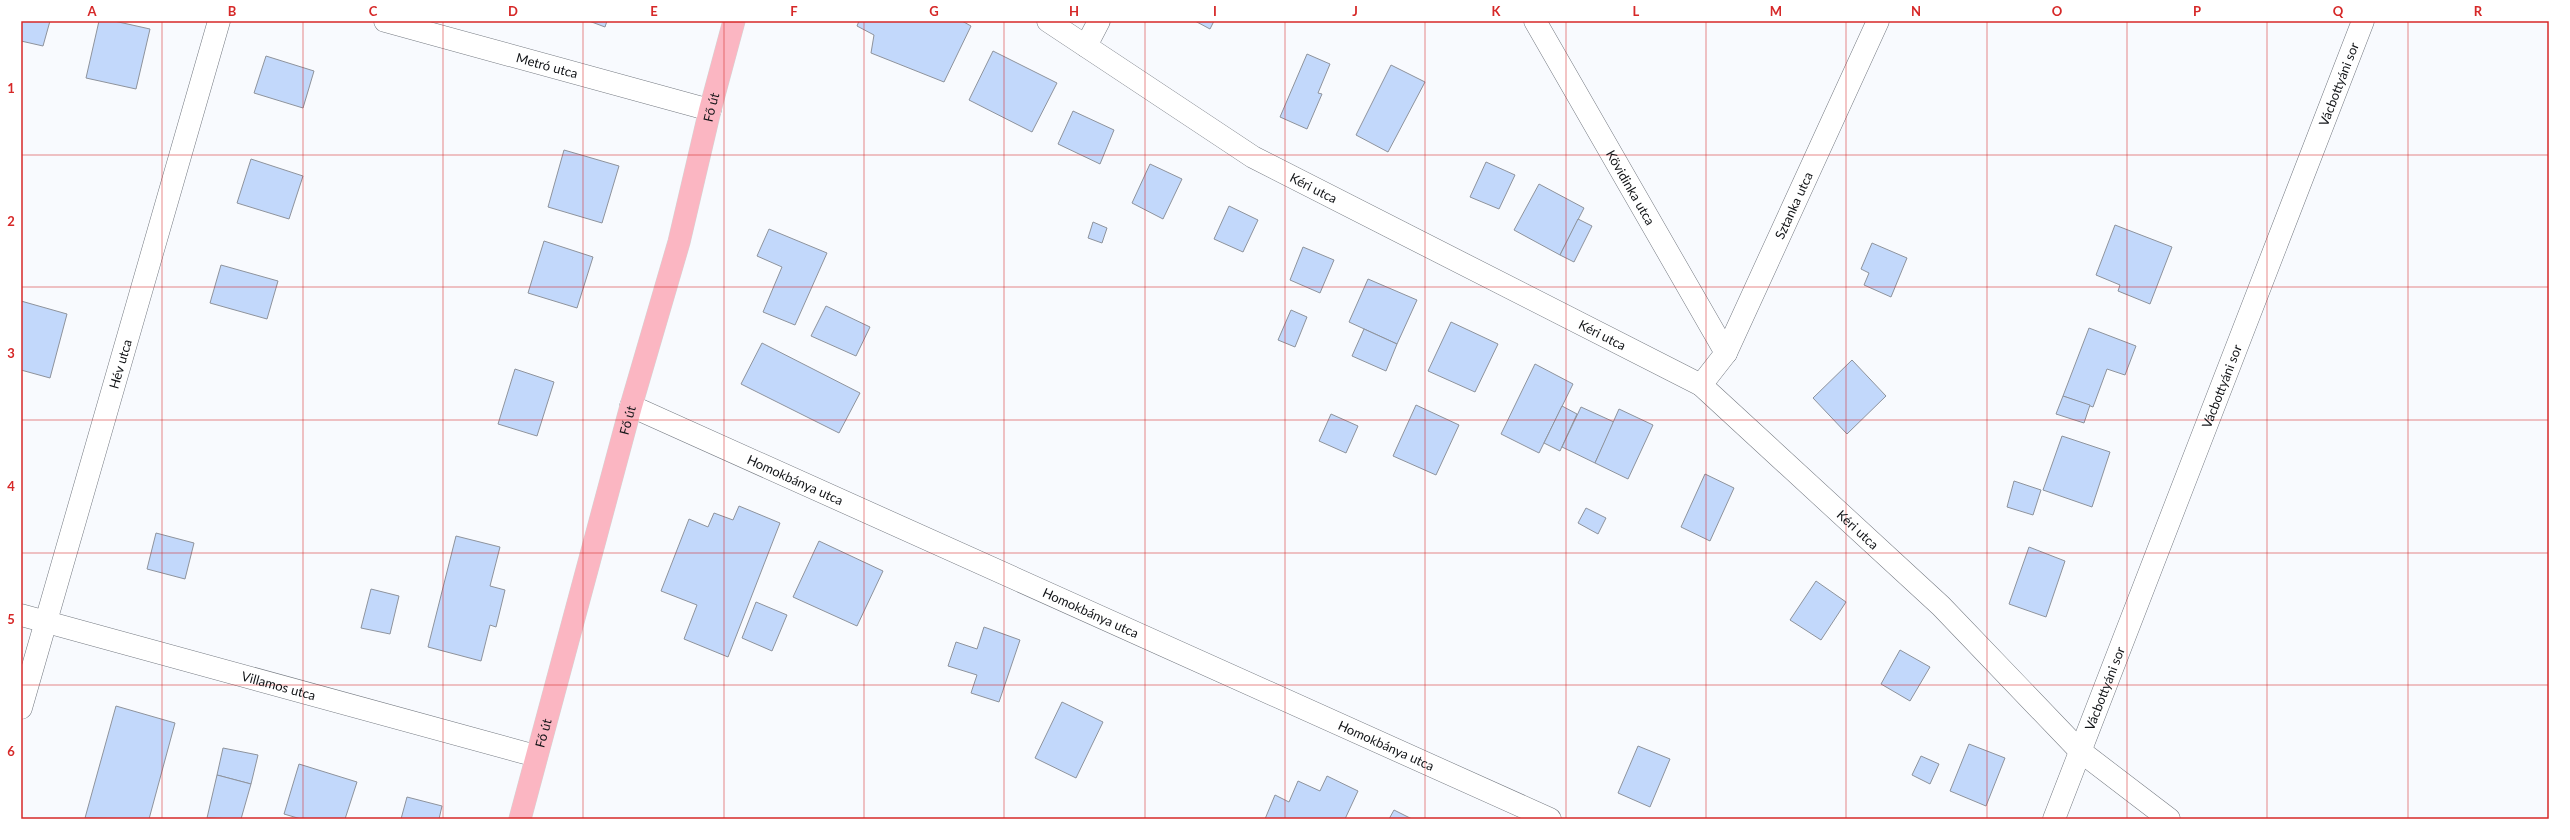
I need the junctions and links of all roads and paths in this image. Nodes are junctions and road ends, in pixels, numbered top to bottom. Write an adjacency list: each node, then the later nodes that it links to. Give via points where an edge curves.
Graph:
1 (219, 21): 15 (street, Hév utca)
2 (385, 21): 10 (street, Metró utca)
3 (734, 21): 10 (main road, Fő út)
4 (1048, 21): 9 (street, Kéri utca)
5 (1099, 21): 9 (street)
6 (1535, 21): 11 (street, Kövidinka utca)
7 (1878, 21): 11 (street, Sztanka utca)
8 (2363, 21): 17 (street, Vácbottyáni sor)
9 (1086, 46): 12 (street, Kéri utca, via 1253,156)
10 (710, 110): 13 (main road, Fő út, via 679,242)
11 (1726, 353): 12 (street, Sztanka utca)
12 (1701, 385): 17 (street, Kéri utca, via 1941,606)
13 (631, 406): 18 (main road, Fő út); 20 (street, Homokbánya utca)
14 (21, 614): 15 (street, Villamos utca)
15 (46, 621): 16 (street, Hév utca); 18 (street, Villamos utca)
16 (21, 708)
17 (2080, 751): 21 (street); 22 (street, Kéri utca)
18 (536, 756): 19 (main road, Fő út)
19 (520, 819)
20 (1550, 819)
21 (2054, 819)
22 (2169, 819)

